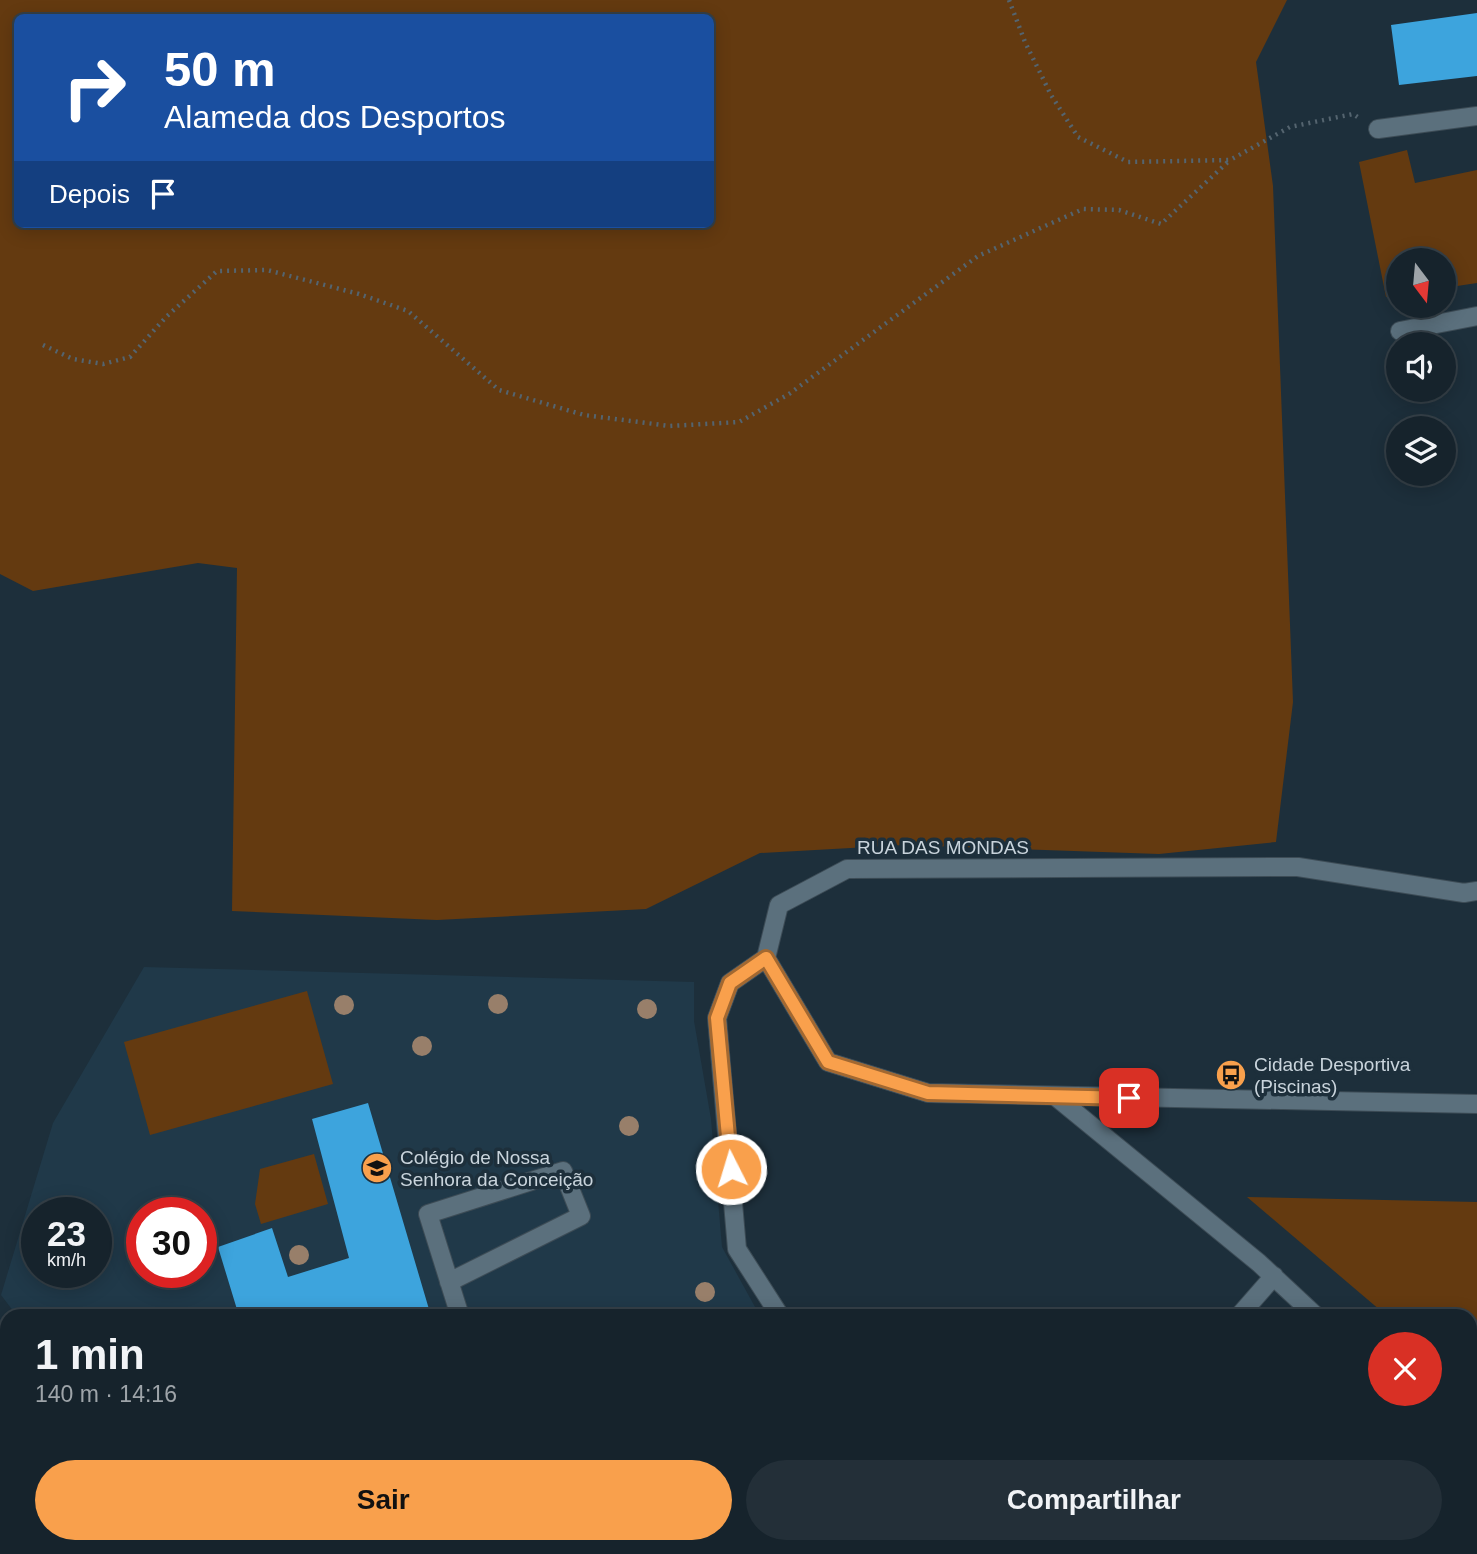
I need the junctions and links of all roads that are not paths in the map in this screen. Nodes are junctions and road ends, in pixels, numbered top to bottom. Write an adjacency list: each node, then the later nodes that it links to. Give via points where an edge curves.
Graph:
1 (1477, 116): 2 (street)
2 (1378, 130)
3 (1477, 316): 4 (street)
4 (1400, 331)
5 (1477, 891): 6 (street, RUA DAS MONDAS, via 1464,893 1298,867 846,869 779,905)
6 (766, 958): 7 (street, via 828,1062 928,1093); 12 (street, via 730,983 717,1018 737,1248)
7 (1055, 1096): 8 (street); 9 (street)
8 (1477, 1104)
9 (1274, 1276): 13 (street); 14 (street)
10 (449, 1282): 10 (street, via 428,1214 563,1171 581,1216); 11 (street)
11 (458, 1309)
12 (775, 1309)
13 (1245, 1309)
14 (1309, 1309)

